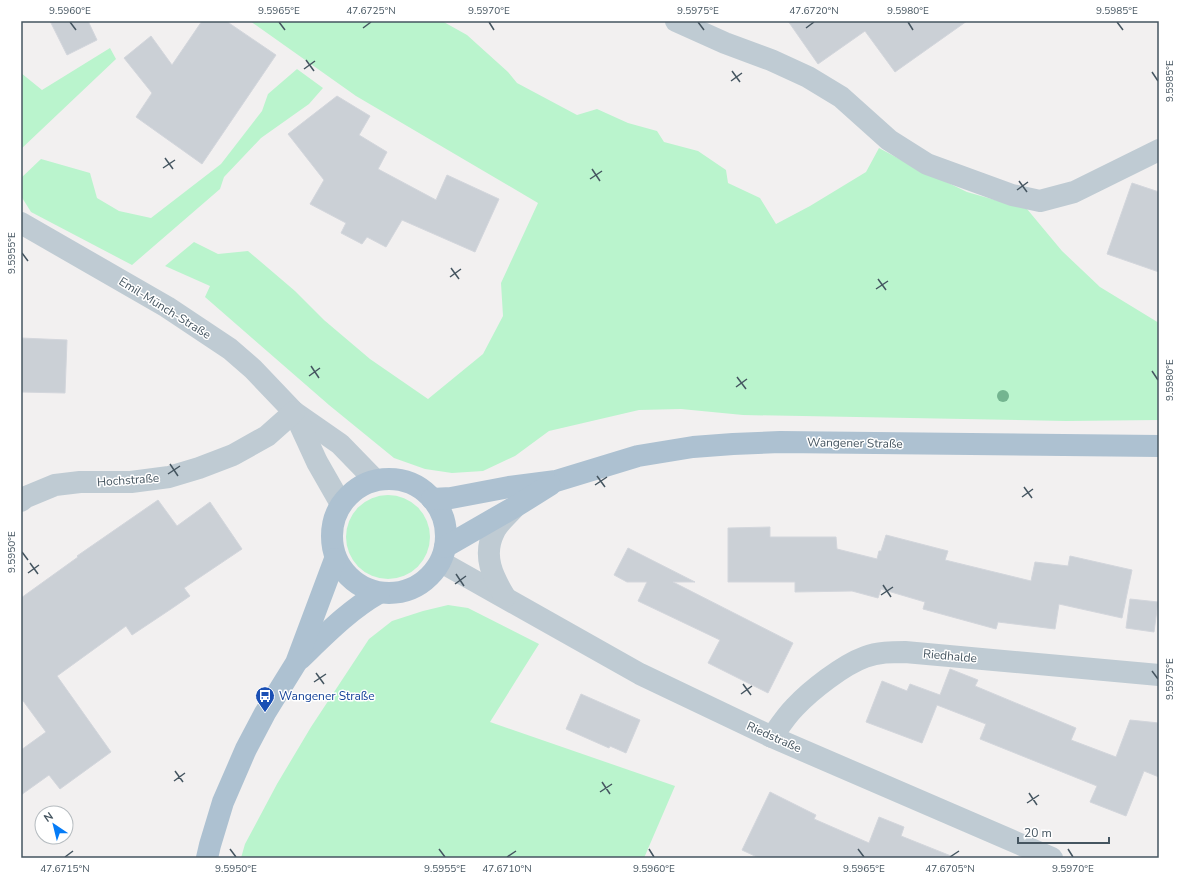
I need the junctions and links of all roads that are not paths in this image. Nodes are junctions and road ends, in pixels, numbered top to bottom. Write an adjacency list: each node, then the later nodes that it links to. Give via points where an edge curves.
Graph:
1 (676, 21): 2 (street, via 808,77 841,97 889,140 928,164 1012,195 1040,201 1074,192)
2 (1159, 150)
3 (21, 223): 4 (street, Emil-Münch-Straße, via 167,307 230,349)
4 (294, 412): 6 (street, Emil-Münch-Straße, via 340,444); 9 (street, Hochstraße, via 267,436 233,455 199,468 169,477 131,482 80,482 55,485); 10 (street, Emil-Münch-Straße, via 317,462)
5 (1159, 446): 7 (main road, Wangener Straße, via 780,442 733,444 693,447 638,456)
6 (375, 480): 8 (main road, via 411,483); 10 (main road, via 359,487)
7 (556, 481): 8 (main road, Wangener Straße); 11 (main road, Wangener Straße)
8 (432, 499): 12 (main road, via 440,510 444,522 446,535)
9 (21, 501)
10 (341, 504): 13 (main road, via 331,532)
11 (518, 505): 12 (main road, Wangener Straße); 15 (street, via 499,524 490,543 490,568)
12 (443, 554): 14 (main road, via 434,573 422,583 394,594); 15 (street, Riedstraße)
13 (335, 559): 14 (main road, via 352,581 364,589); 16 (main road)
14 (379, 593): 16 (main road, via 365,601)
15 (505, 597): 18 (street, Riedstraße, via 640,674)
16 (296, 662): 19 (main road, via 246,749 223,802)
17 (1159, 675): 18 (street, Riedhalde, via 884,652 865,657 844,668 808,695)
18 (772, 736): 20 (street, Riedstraße)
19 (207, 858)
20 (1052, 858)

